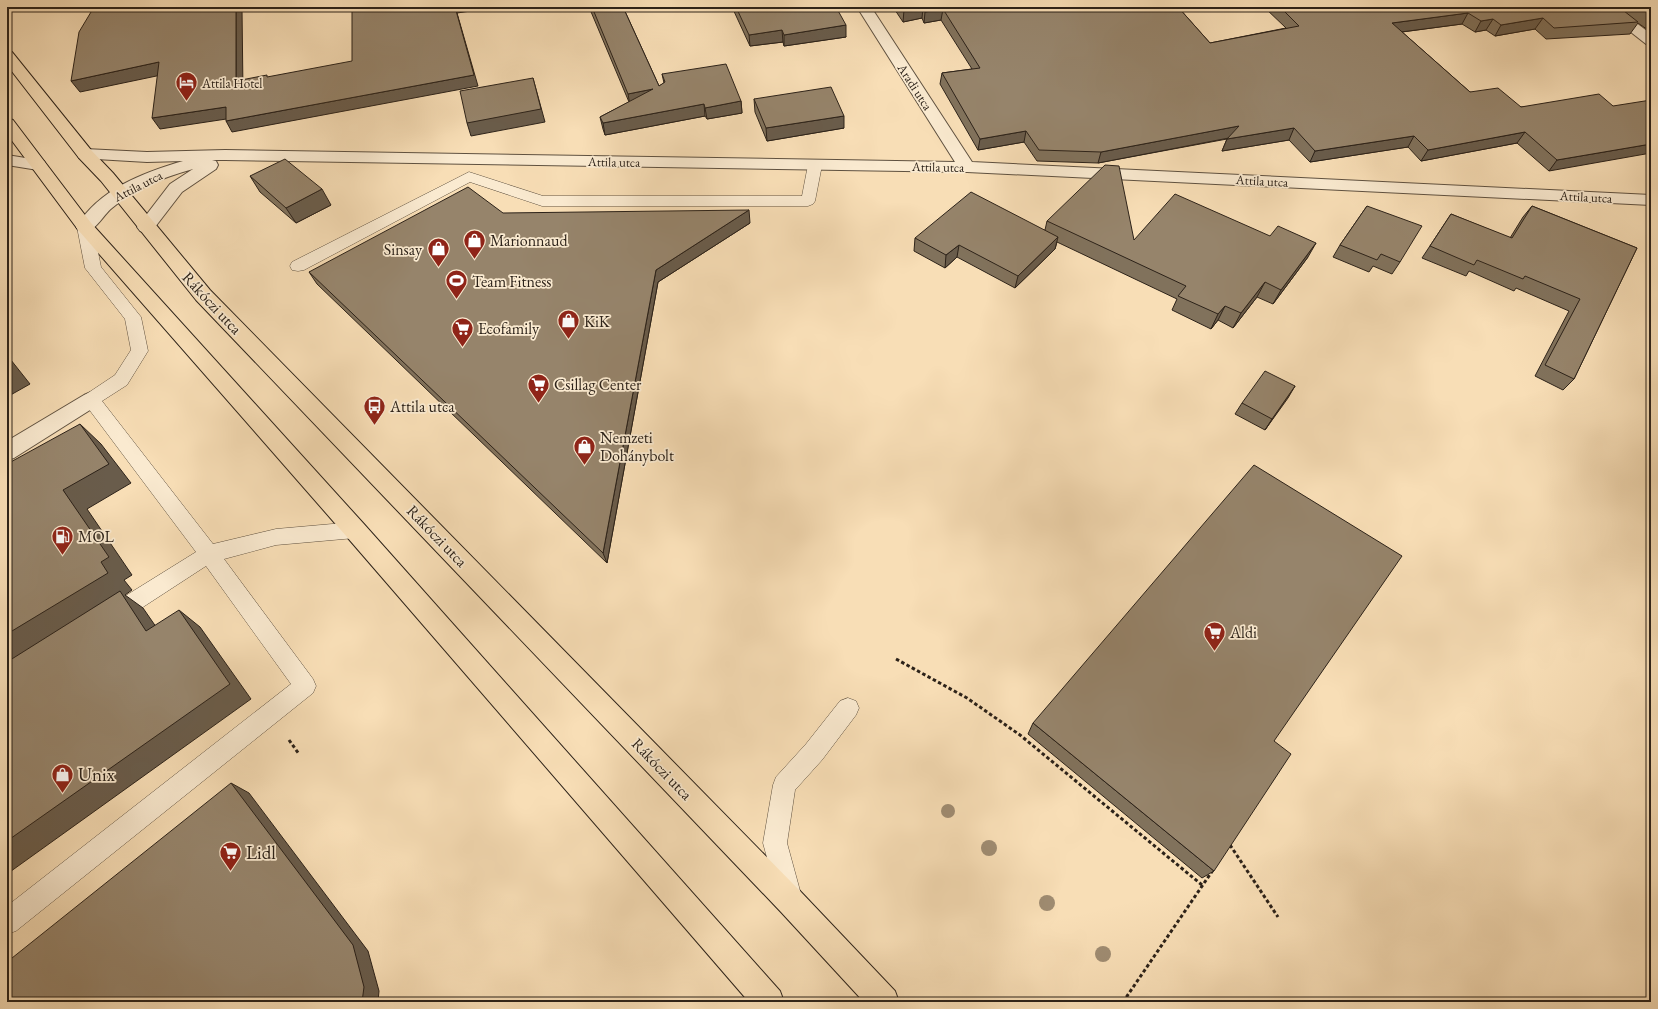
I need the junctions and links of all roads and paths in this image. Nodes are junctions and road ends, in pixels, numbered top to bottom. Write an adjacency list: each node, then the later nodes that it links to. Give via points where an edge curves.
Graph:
1 (864, 7): 11 (street, Aradi utca)
2 (1606, 7): 3 (street)
3 (1651, 41)
4 (7, 55): 6 (main road, Rákóczi utca)
5 (7, 123): 9 (main road)
6 (84, 154): 7 (street, Attila utca, via 147,157); 12 (main road, Rákóczi utca)
7 (225, 155): 10 (street, Attila utca); 12 (street, Attila utca, via 174,168); 15 (street, Attila utca, via 176,188)
8 (7, 160): 9 (street)
9 (38, 165): 14 (main road)
10 (815, 165): 11 (street, Attila utca); 16 (lane, via 808,201 542,201 469,177)
11 (967, 167): 13 (street, Attila utca)
12 (120, 193): 14 (street, Attila utca, via 103,206); 15 (main road, Rákóczi utca)
13 (1651, 200)
14 (85, 227): 17 (lane, via 93,268 133,316 140,351 121,380); 19 (main road)
15 (146, 227): 29 (main road, Rákóczi utca, via 203,295)
16 (298, 266)
17 (91, 400): 18 (street); 20 (lane)
18 (7, 452)
19 (355, 530): 20 (lane, via 276,538); 32 (main road)
20 (209, 554): 21 (lane); 31 (lane, via 306,686)
21 (95, 626)
22 (896, 659): 28 (path, via 967,698 1020,735)
23 (848, 708): 29 (lane, via 784,786 775,843)
24 (1225, 840): 25 (path)
25 (1230, 845): 26 (path); 30 (path)
26 (1226, 850)
27 (1214, 868): 28 (path)
28 (1202, 885): 34 (path)
29 (791, 902): 33 (main road, Rákóczi utca)
30 (1278, 917)
31 (7, 922)
32 (769, 1002)
33 (884, 1002)
34 (1123, 1002)

